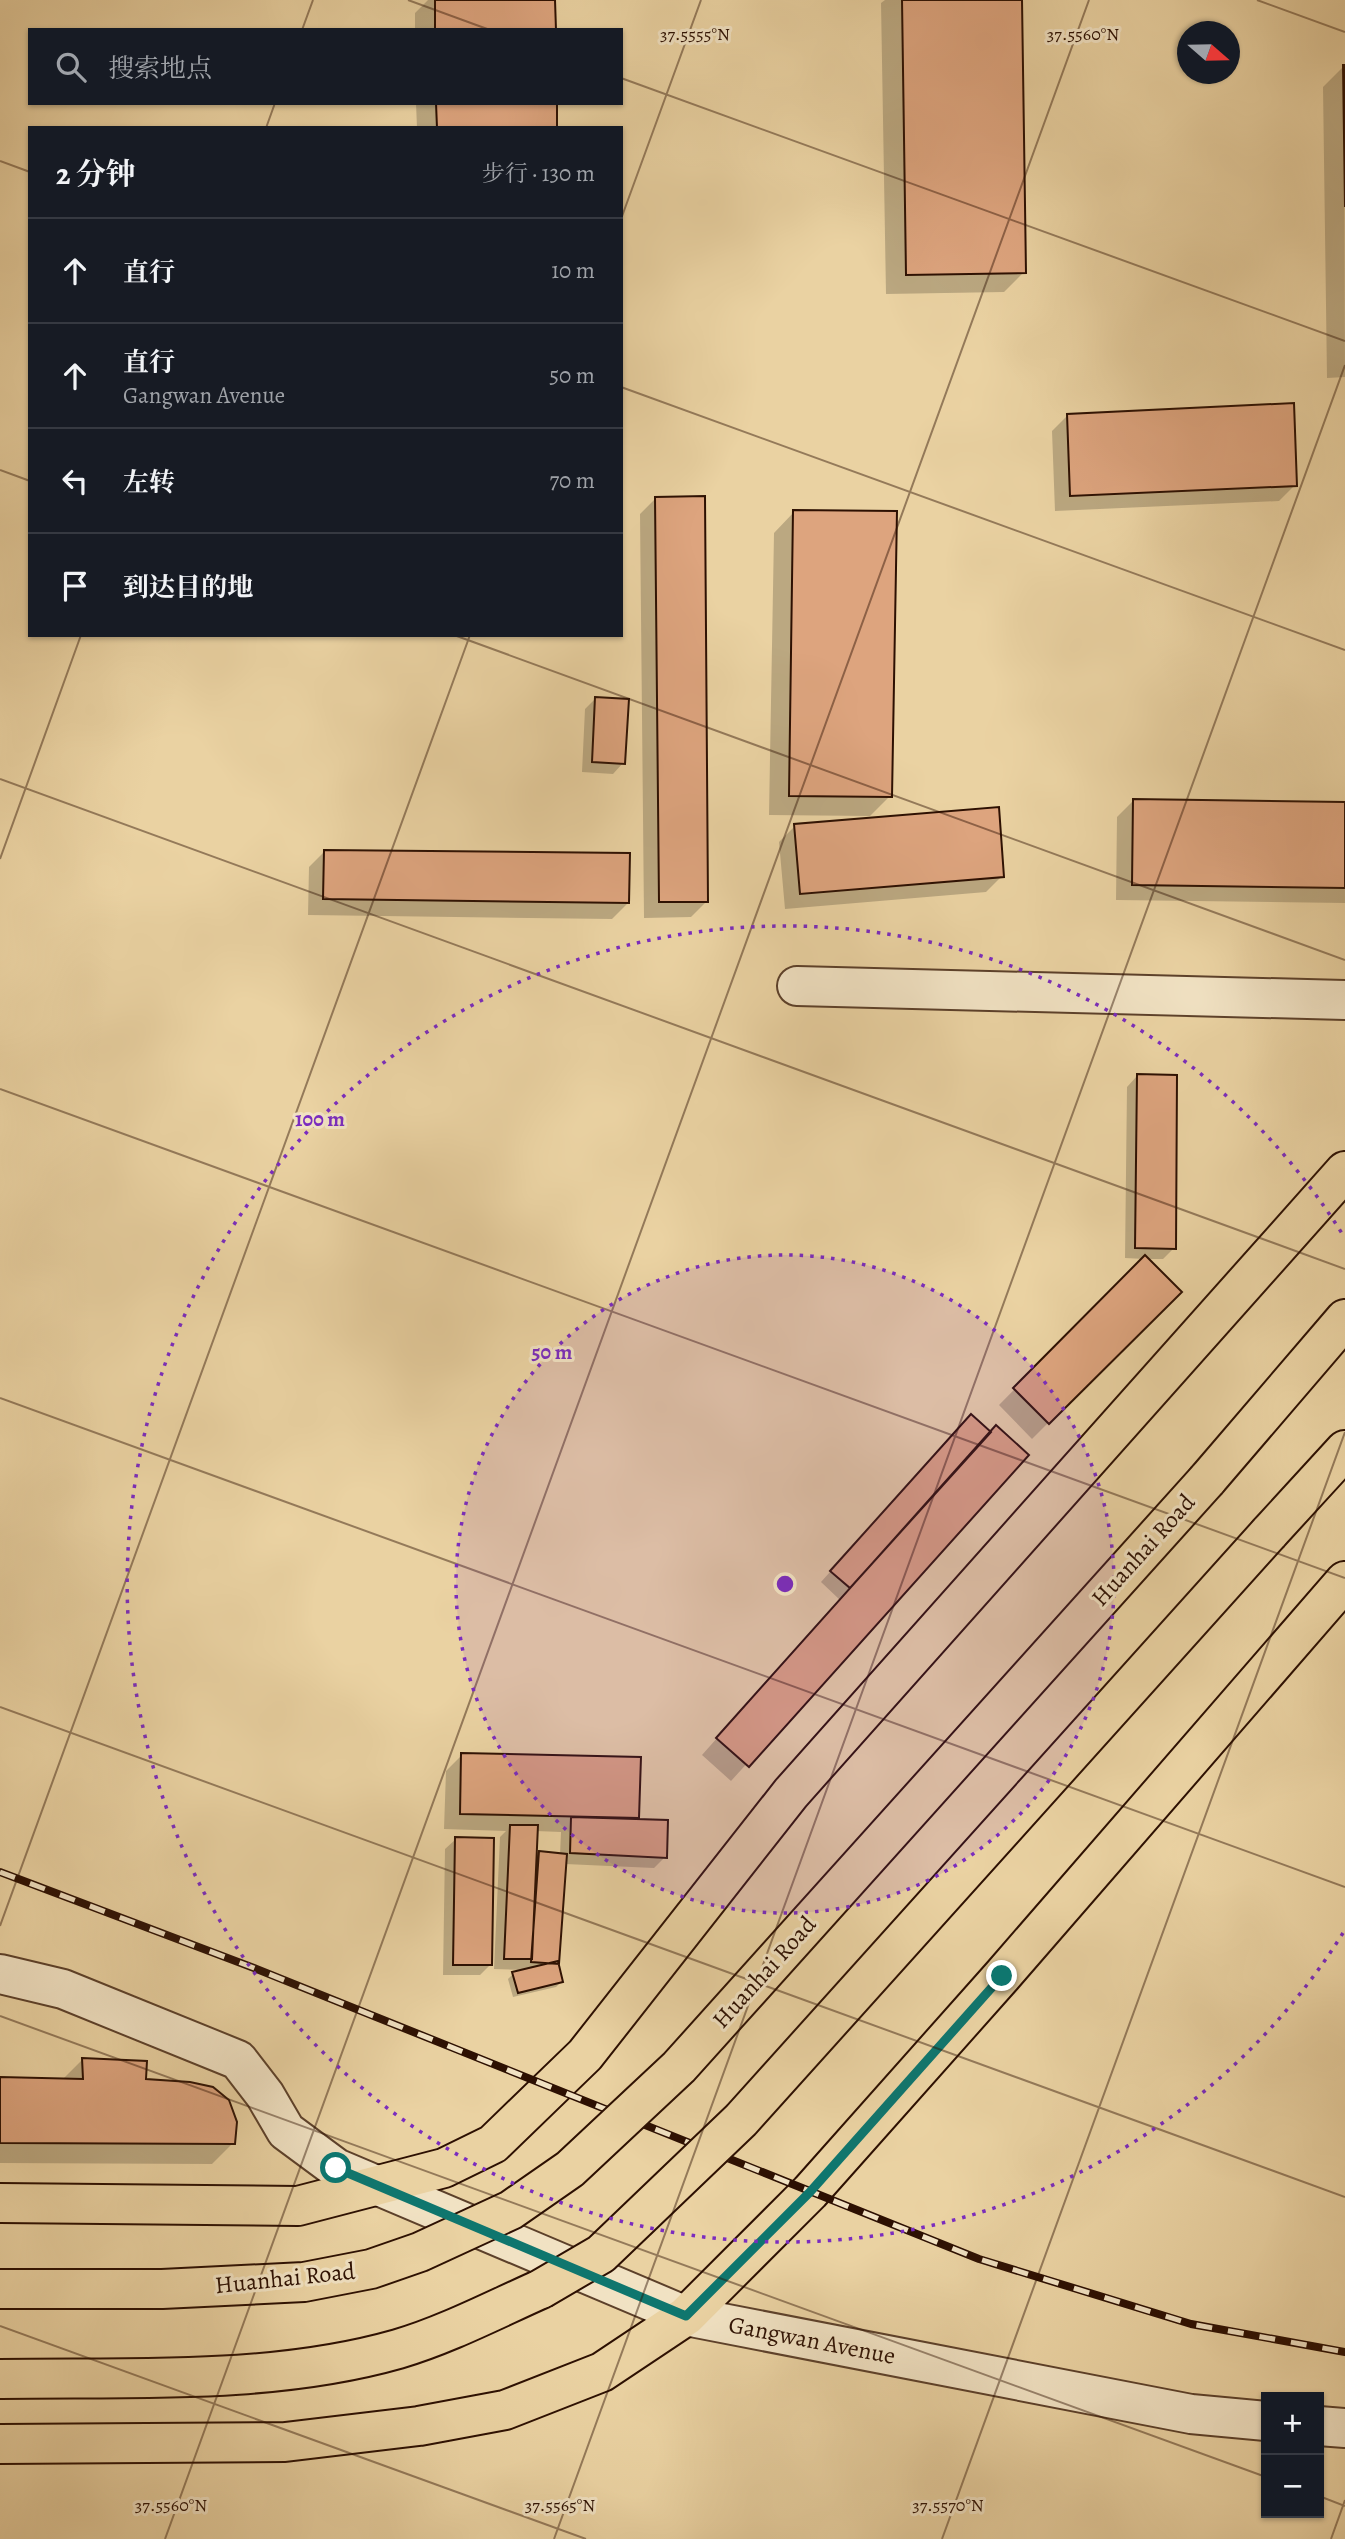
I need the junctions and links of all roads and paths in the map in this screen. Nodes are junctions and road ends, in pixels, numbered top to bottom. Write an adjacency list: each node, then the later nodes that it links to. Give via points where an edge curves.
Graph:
1 (797, 986): 2 (street)
2 (1345, 1000)
3 (1345, 1171): 8 (main road, via 791,1793 585,2055 493,2144 444,2168)
4 (1345, 1319): 10 (main road, Huanhai Road, bridge, via 679,2067 570,2169 510,2210 371,2269 304,2282 162,2289)
5 (1345, 1450): 12 (main road, bridge, via 741,2120 601,2254 541,2289 460,2324 400,2348 331,2364 246,2374)
6 (1345, 1581): 11 (main road, via 810,2192)
7 (0, 1974): 8 (street, Gangwan Avenue, via 63,1989 238,2060 286,2132 336,2168)
8 (379, 2186): 9 (main road, via 298,2206); 11 (street, Gangwan Avenue)
9 (0, 2203)
10 (0, 2289)
11 (686, 2316): 13 (street, Gangwan Avenue, via 1191,2414); 16 (main road, via 602,2372 505,2410 285,2442)
12 (0, 2379)
13 (1261, 2421)
14 (1324, 2426): 15 (street)
15 (1345, 2428)
16 (0, 2444)

